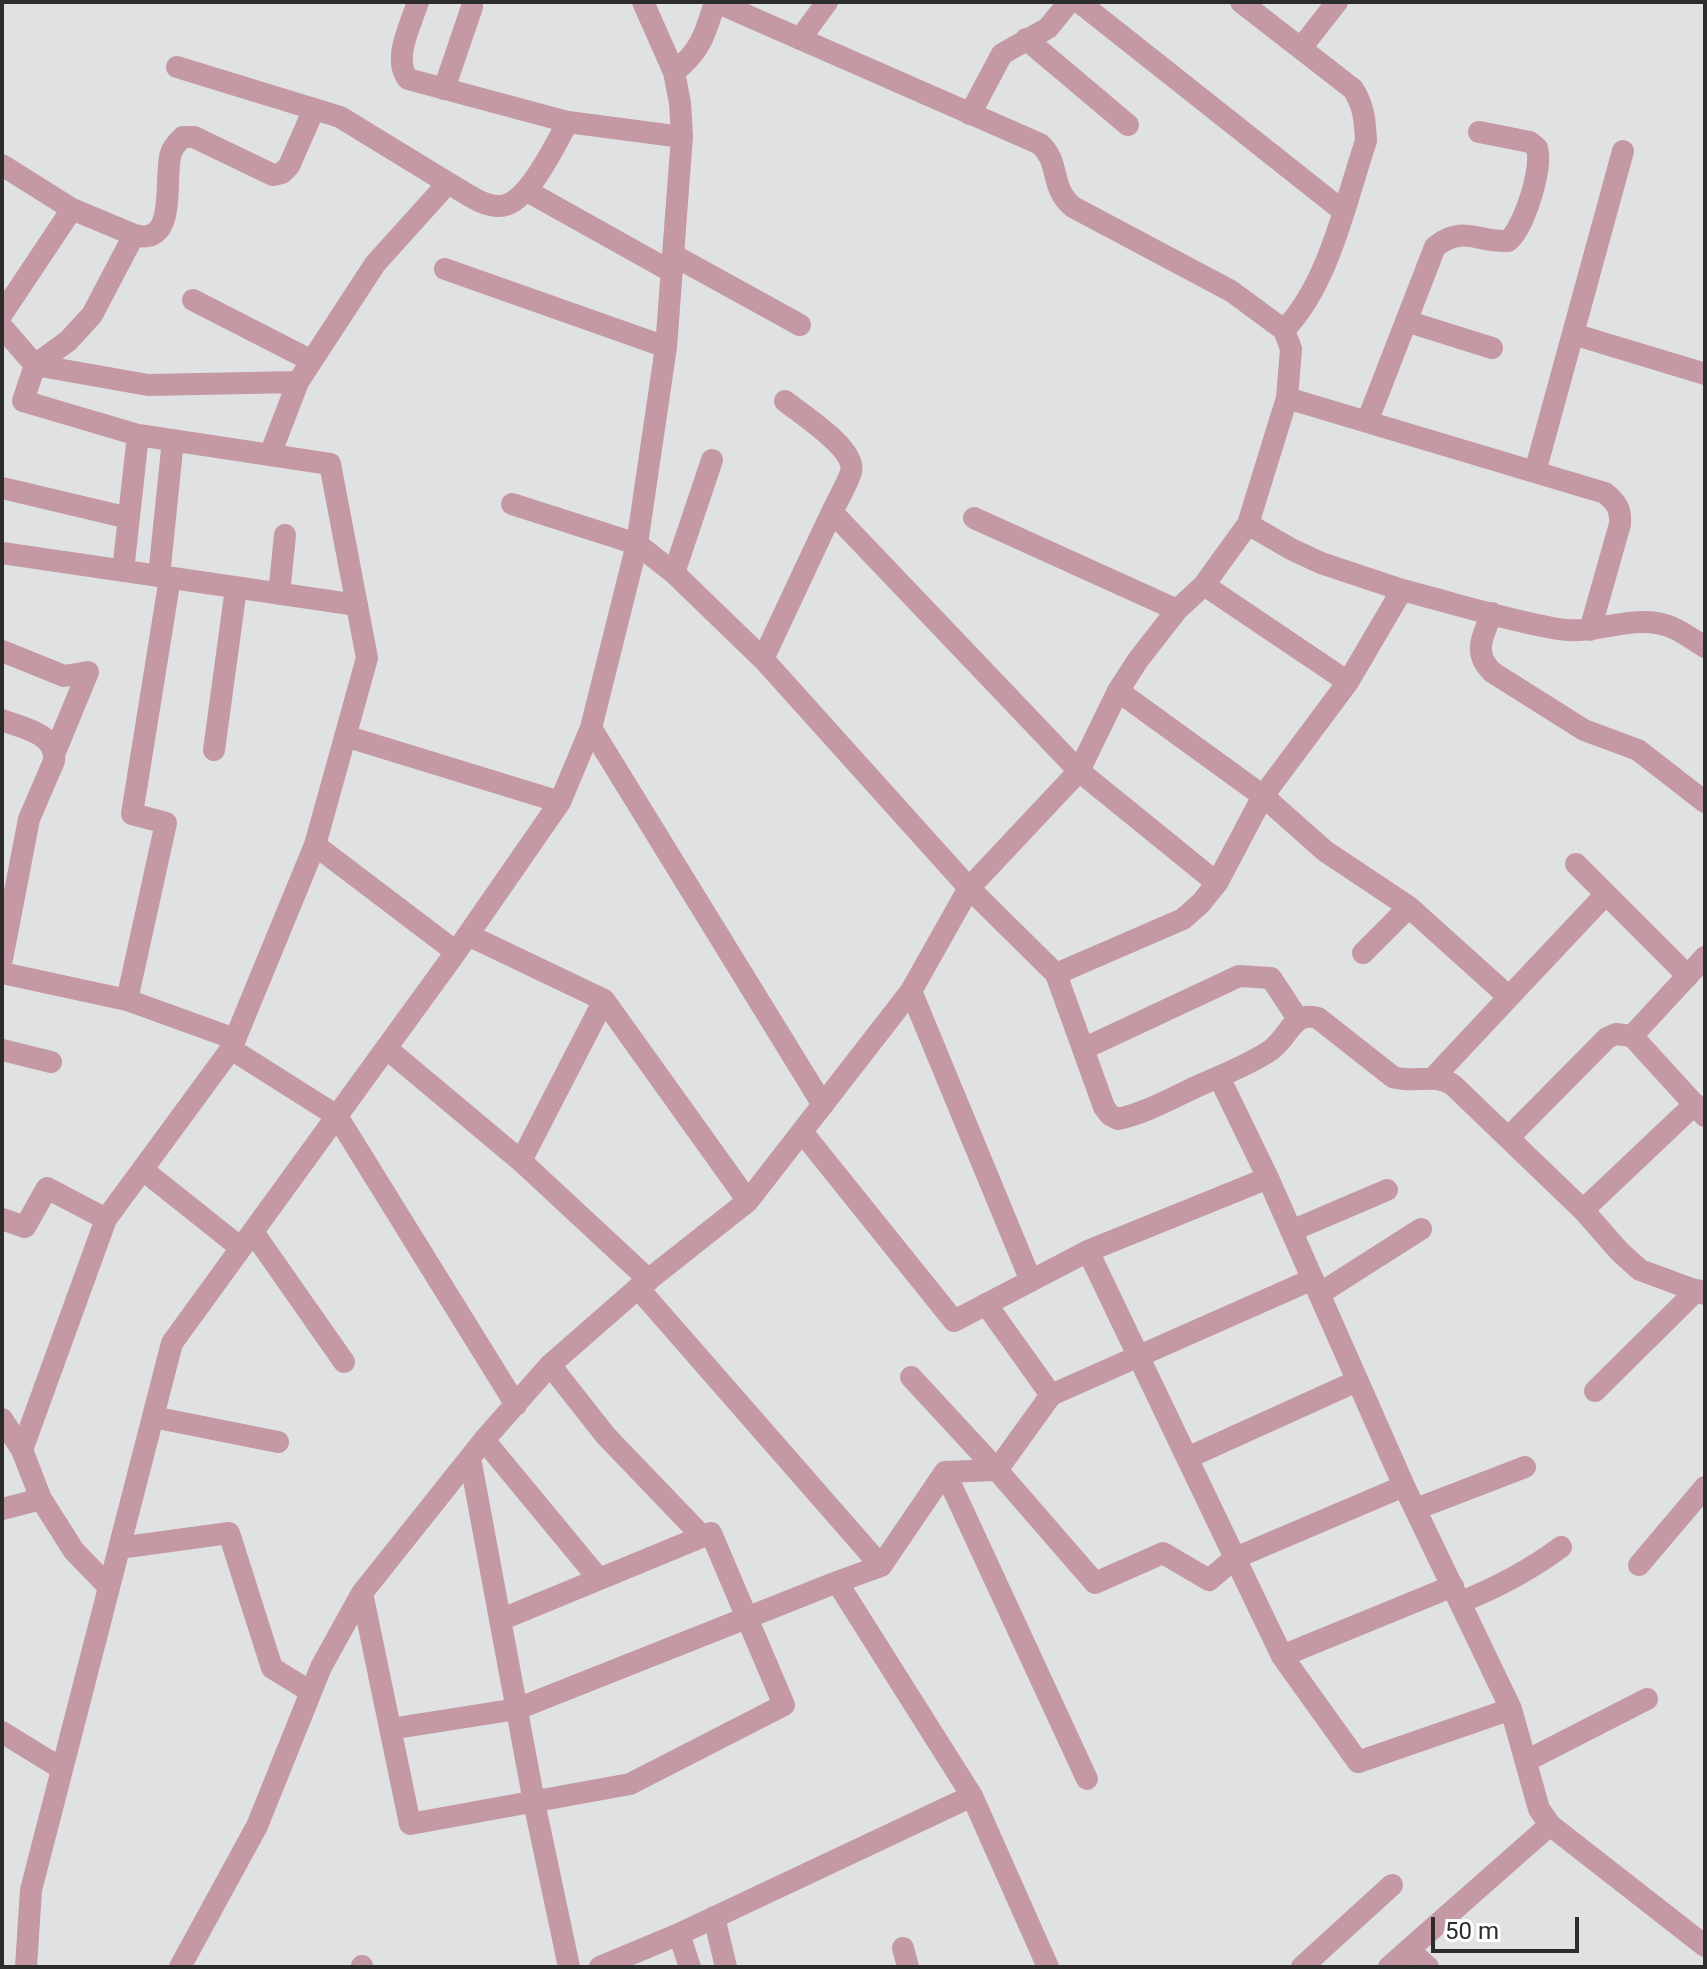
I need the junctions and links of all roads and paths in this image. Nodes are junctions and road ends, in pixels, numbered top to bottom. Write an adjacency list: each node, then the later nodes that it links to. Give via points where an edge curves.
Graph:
1 (418, 2): 15 (street, via 400,60 402,72 408,79)
2 (643, 2): 14 (street)
3 (716, 2): 10 (street); 14 (street, via 697,50)
4 (827, 2): 10 (street)
5 (1069, 2): 11 (street, via 1048,28)
6 (1079, 2): 27 (street)
7 (1241, 2): 12 (street)
8 (1337, 2): 12 (street)
9 (472, 7): 15 (street)
10 (800, 39): 17 (street)
11 (1026, 39): 17 (street, via 1002,54); 19 (street)
12 (1301, 48): 27 (street, via 1362,102 1366,141)
13 (177, 67): 16 (street)
14 (674, 72): 21 (street)
15 (444, 89): 18 (street)
16 (314, 109): 24 (street, via 358,127); 28 (street, via 289,166 273,175 194,137 183,137 169,163 165,223 154,234)
17 (970, 114): 36 (street, via 1040,144 1053,160 1063,199 1073,207 1231,291)
18 (568, 122): 21 (street); 25 (street)
19 (1128, 125)
20 (1479, 132): 33 (street, via 1537,148 1538,166 1521,225 1508,241 1464,234 1446,237 1435,247)
21 (682, 137): 29 (street)
22 (1623, 151): 37 (street)
23 (2, 165): 26 (street)
24 (448, 183): 25 (street, via 501,207); 40 (street, via 375,264)
25 (527, 191): 29 (street)
26 (72, 209): 28 (street); 32 (street)
27 (1343, 211): 36 (street, via 1319,281)
28 (134, 235): 41 (street, via 92,315)
29 (672, 263): 34 (street); 38 (street)
30 (445, 269): 38 (street)
31 (193, 300): 40 (street)
32 (2, 314)
33 (1406, 321): 39 (street); 46 (street)
34 (800, 325)
35 (2, 327): 41 (street)
36 (1284, 330): 44 (street, via 1291,349)
37 (1573, 334): 42 (street); 51 (street)
38 (666, 347): 59 (street)
39 (1492, 348)
40 (310, 360): 43 (street)
41 (35, 365): 43 (street, via 148,385); 47 (street, via 23,401)
42 (1705, 374)
43 (298, 382): 49 (street)
44 (1287, 398): 46 (street); 57 (street)
45 (785, 401): 54 (street, via 845,449 851,461)
46 (1367, 422): 51 (street)
47 (138, 435): 48 (street); 55 (street)
48 (173, 440): 49 (street); 63 (street)
49 (270, 455): 68 (street, via 330,464)
50 (712, 460): 62 (street)
51 (1535, 472): 71 (street, via 1605,493 1621,513)
52 (2, 488): 55 (street)
53 (512, 504): 59 (street)
54 (832, 512): 74 (street); 82 (street)
55 (129, 518): 61 (street)
56 (974, 518): 69 (street)
57 (1248, 524): 64 (street); 66 (street, via 1321,563)
58 (285, 535): 67 (street)
59 (637, 544): 62 (street); 78 (street)
60 (2, 553): 61 (street)
61 (123, 571): 63 (street)
62 (674, 573): 74 (street)
63 (164, 577): 65 (street); 101 (street, via 132,814 166,823)
64 (1204, 585): 69 (street); 75 (street)
65 (236, 588): 67 (street); 80 (street)
66 (1402, 590): 70 (street); 75 (street)
67 (279, 594): 68 (street)
68 (357, 605): 79 (street, via 367,658)
69 (1177, 610): 76 (street)
70 (1492, 613): 71 (street, via 1557,629); 85 (street, via 1480,643 1483,664 1492,672 1584,730 1638,750)
71 (1590, 630): 72 (street, via 1658,623)
72 (1705, 647)
73 (2, 651): 81 (street, via 64,676 88,672)
74 (763, 659): 89 (street)
75 (1348, 682): 83 (street)
76 (1118, 691): 82 (street); 83 (street)
77 (2, 720): 81 (street, via 46,738)
78 (591, 728): 84 (street); 112 (street)
79 (345, 736): 84 (street); 86 (street)
80 (214, 750)
81 (55, 752): 95 (street, via 29,819)
82 (1079, 771): 88 (street); 89 (street)
83 (1263, 796): 88 (street); 91 (street, via 1325,851)
84 (560, 802): 92 (street)
85 (1705, 802)
86 (315, 845): 92 (street); 105 (street)
87 (1576, 864): 90 (street)
88 (1217, 883): 97 (street, via 1183,919)
89 (969, 888): 97 (street); 99 (street)
90 (1606, 894): 98 (street); 100 (street)
91 (1409, 907): 93 (street); 100 (street)
92 (462, 943): 102 (street); 106 (street)
93 (1363, 953)
94 (1705, 957): 98 (street)
95 (2, 959)
96 (2, 973): 101 (street)
97 (1056, 974): 107 (street)
98 (1688, 976): 104 (street)
99 (911, 991): 112 (street); 129 (street)
100 (1509, 997): 111 (street)
101 (127, 1000): 105 (street)
102 (604, 1000): 117 (street); 121 (street)
103 (1298, 1019): 107 (street, via 1271,978 1239,976); 110 (street, via 1276,1046); 111 (street, via 1307,1015 1327,1023 1393,1077)
104 (1632, 1036): 113 (street); 116 (street, via 1607,1038)
105 (233, 1044): 114 (street); 118 (street)
106 (386, 1048): 114 (street); 117 (street)
107 (1083, 1049): 110 (street, via 1104,1107 1118,1119)
108 (2, 1050): 109 (street)
109 (51, 1062)
110 (1219, 1077): 119 (street)
111 (1434, 1077): 116 (street, via 1453,1085)
112 (823, 1105): 115 (street)
113 (1700, 1110): 122 (street)
114 (337, 1116): 127 (street); 141 (street)
115 (802, 1132): 121 (street); 133 (street, via 954,1321)
116 (1509, 1137): 122 (street)
117 (521, 1161): 130 (street)
118 (143, 1170): 124 (street); 127 (street)
119 (1268, 1178): 126 (street); 128 (street)
120 (1387, 1190): 126 (street)
121 (748, 1201): 130 (street)
122 (1583, 1210): 132 (street, via 1640,1270)
123 (2, 1219): 124 (street, via 25,1227 47,1188)
124 (106, 1219): 146 (street)
125 (1421, 1229): 131 (street)
126 (1291, 1231): 131 (street)
127 (247, 1240): 135 (street); 142 (street, via 172,1343)
128 (1088, 1251): 129 (street); 134 (street)
129 (1031, 1281): 133 (street)
130 (643, 1284): 136 (street); 161 (street)
131 (1316, 1286): 134 (street); 138 (street)
132 (1701, 1292): 139 (street)
133 (986, 1304): 140 (street)
134 (1138, 1355): 140 (street); 147 (street)
135 (344, 1362)
136 (550, 1365): 141 (street); 156 (street, via 606,1436)
137 (911, 1377): 149 (street)
138 (1357, 1381): 147 (street); 151 (street)
139 (1595, 1391)
140 (1051, 1395): 149 (street)
141 (516, 1405): 145 (street)
142 (153, 1417): 144 (street); 158 (street)
143 (2, 1419): 146 (street)
144 (278, 1442)
145 (477, 1449): 162 (street); 165 (street); 168 (street)
146 (22, 1450): 153 (street)
147 (1187, 1458): 159 (street)
148 (1525, 1467): 155 (street)
149 (997, 1470): 150 (street); 159 (street, via 1095,1583 1163,1553 1209,1580)
150 (945, 1472): 161 (street); 178 (street)
151 (1404, 1486): 155 (street); 159 (street)
152 (1705, 1487): 160 (street)
153 (41, 1499): 154 (street); 164 (street, via 74,1551)
154 (2, 1509)
155 (1416, 1509): 166 (street)
156 (702, 1536): 162 (street); 167 (street, via 711,1533)
157 (1561, 1547): 166 (street, via 1500,1587)
158 (119, 1548): 164 (street); 170 (street, via 229,1533 272,1668)
159 (1235, 1558): 169 (street)
160 (1639, 1565)
161 (881, 1566): 163 (street)
162 (599, 1579): 168 (street)
163 (837, 1582): 167 (street); 179 (street)
164 (109, 1587): 177 (street)
165 (362, 1593): 170 (street); 174 (street)
166 (1457, 1594): 169 (street); 173 (street)
167 (747, 1618): 172 (street); 180 (street, via 784,1705 630,1784)
168 (500, 1620): 172 (street)
169 (1282, 1656): 173 (street, via 1358,1762)
170 (311, 1692): 188 (street, via 257,1826)
171 (1647, 1699): 176 (street)
172 (517, 1709): 174 (street); 180 (street)
173 (1511, 1709): 176 (street)
174 (390, 1729): 180 (street, via 410,1824)
175 (2, 1732): 177 (street)
176 (1526, 1761): 181 (street, via 1539,1809)
177 (62, 1769): 187 (street, via 31,1890)
178 (1087, 1779)
179 (972, 1796): 183 (street); 193 (street)
180 (534, 1802): 189 (street)
181 (1550, 1825): 185 (street); 186 (street)
182 (1392, 1885): 194 (street)
183 (714, 1917): 184 (street); 192 (street)
184 (679, 1934): 190 (street); 191 (street)
185 (1705, 1946)
186 (1409, 1950): 195 (street); 196 (street)
187 (26, 1967)
188 (180, 1967)
189 (569, 1967)
190 (600, 1967)
191 (690, 1967)
192 (726, 1967)
193 (1048, 1967)
194 (1302, 1967)
195 (1389, 1967)
196 (1428, 1967)

